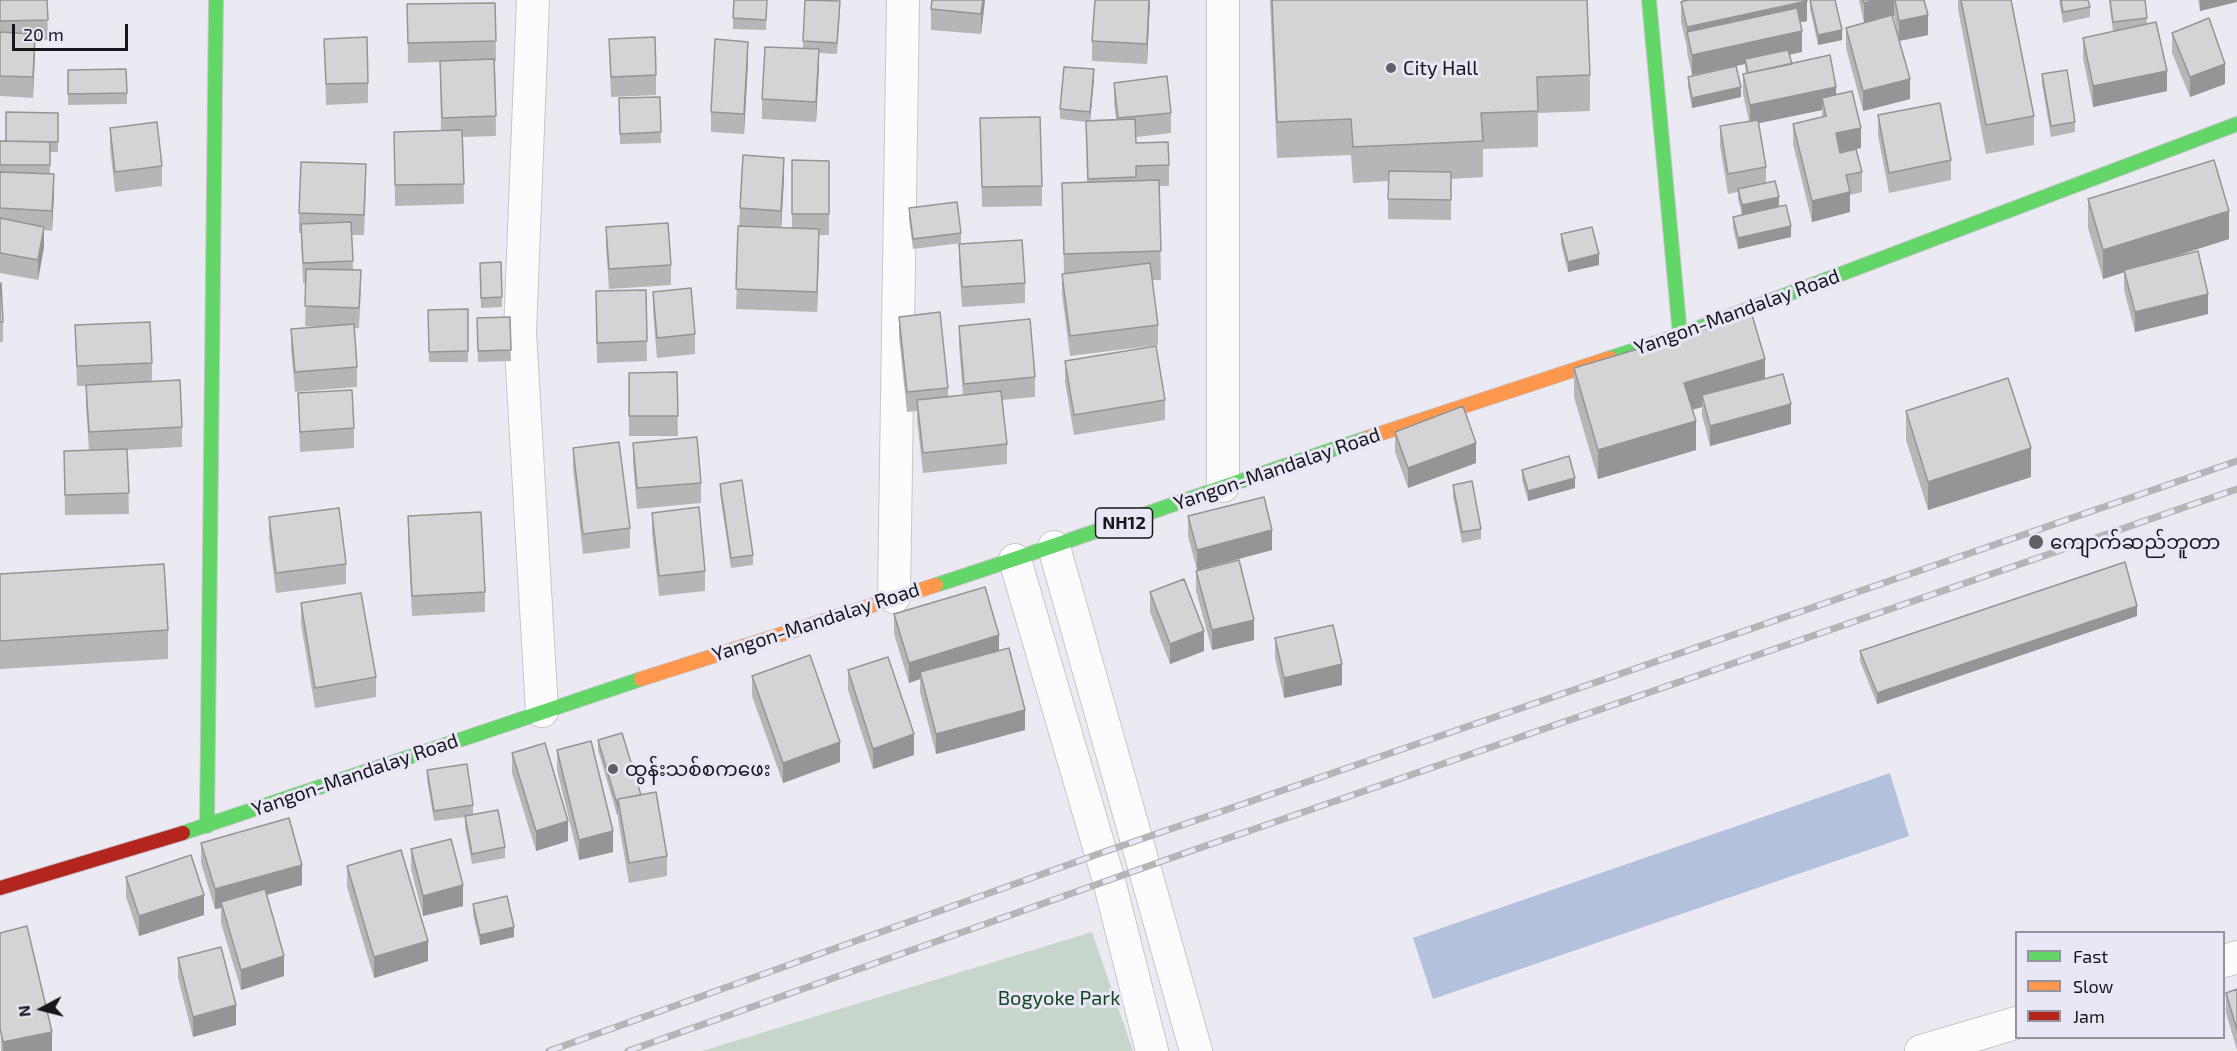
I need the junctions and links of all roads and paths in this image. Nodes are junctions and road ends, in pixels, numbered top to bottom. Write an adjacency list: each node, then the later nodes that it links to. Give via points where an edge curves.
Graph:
1 (216, 0): 13 (main road)
2 (533, 0): 12 (street, via 520,332)
3 (903, 0): 11 (street)
4 (1223, 0): 8 (street)
5 (1649, 0): 7 (main road)
6 (2237, 124): 7 (main road, Yangon-Mandalay Road / NH12)
7 (1680, 334): 8 (main road, Yangon-Mandalay Road / NH12)
8 (1223, 486): 9 (main road, Yangon-Mandalay Road / NH12)
9 (1054, 548): 10 (main road, Yangon-Mandalay Road / NH12); 18 (street)
10 (1015, 560): 11 (main road, Yangon-Mandalay Road / NH12); 17 (street, via 1107,872)
11 (894, 597): 12 (main road, Yangon-Mandalay Road / NH12)
12 (542, 711): 13 (main road, Yangon-Mandalay Road / NH12)
13 (207, 826): 14 (main road, Yangon-Mandalay Road / NH12)
14 (0, 888)
15 (2015, 1023): 16 (street)
16 (1974, 1043): 19 (street)
17 (1152, 1051)
18 (1196, 1051)
19 (1921, 1051)

